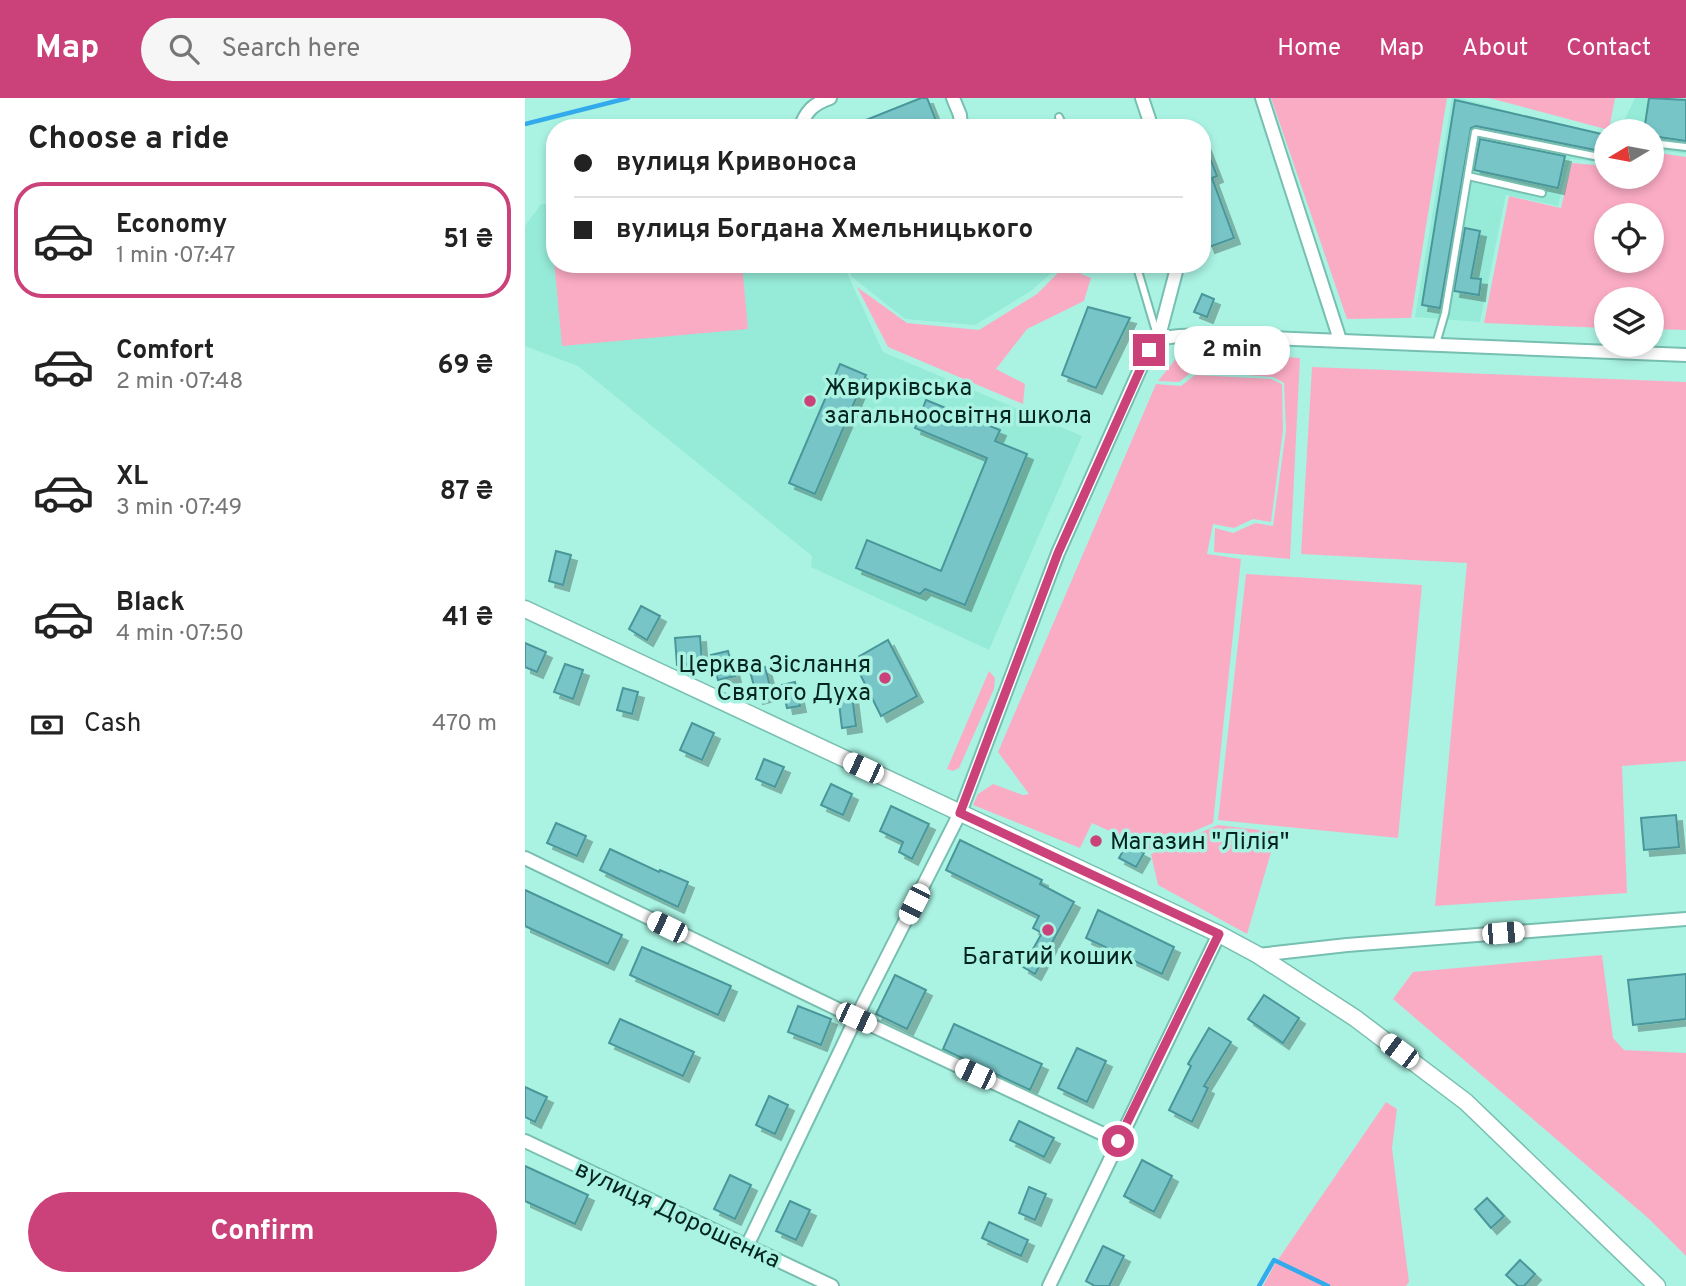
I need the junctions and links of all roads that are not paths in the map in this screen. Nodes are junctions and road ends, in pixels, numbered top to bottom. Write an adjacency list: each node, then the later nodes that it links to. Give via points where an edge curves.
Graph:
1 (830, 98): 5 (street, via 815,104)
2 (953, 98): 6 (street)
3 (1142, 98): 7 (street)
4 (1262, 98): 16 (street)
5 (803, 119)
6 (960, 119)
7 (1150, 119)
8 (1664, 144): 9 (lane)
9 (1686, 147)
10 (1594, 156): 11 (lane, via 1475,132)
11 (1468, 176): 12 (lane); 17 (lane)
12 (1542, 193)
13 (1139, 273): 15 (lane)
14 (1176, 273): 15 (street)
15 (1159, 340): 16 (street, via 1179,336); 20 (street, via 1140,367 1058,553)
16 (1340, 340): 17 (street)
17 (1436, 344): 18 (street)
18 (1686, 355)
19 (525, 609): 20 (street)
20 (960, 813): 23 (street); 25 (street)
21 (525, 858): 25 (street)
22 (1686, 919): 24 (street)
23 (1219, 934): 24 (street); 27 (street)
24 (1258, 955): 31 (street, via 1355,1018 1466,1102)
25 (856, 1018): 27 (street); 28 (street)
26 (525, 1141): 28 (street, вулиця Дорошенка)
27 (1118, 1141): 30 (street)
28 (747, 1246): 29 (street, вулиця Дорошенка)
29 (832, 1286)
30 (1049, 1286)
31 (1657, 1286)

